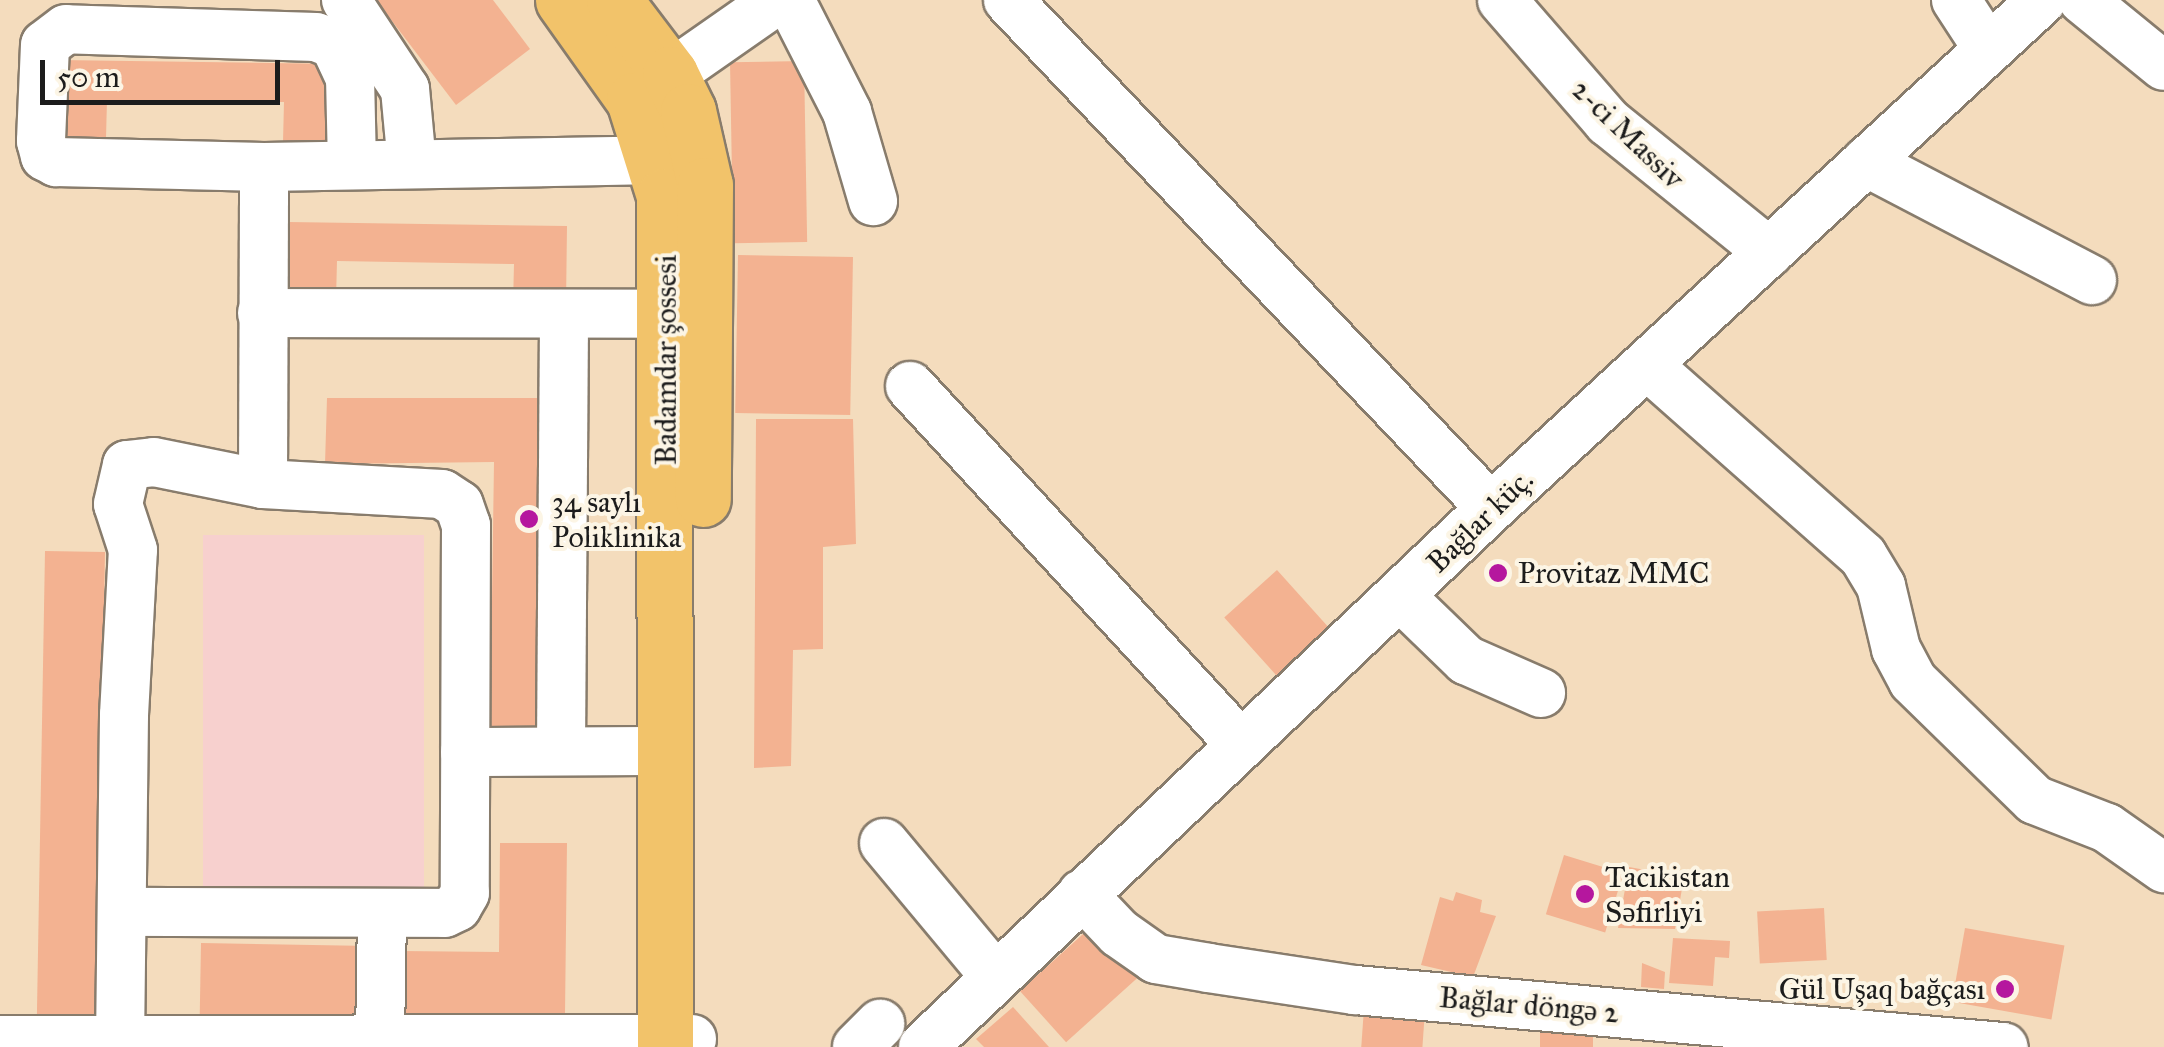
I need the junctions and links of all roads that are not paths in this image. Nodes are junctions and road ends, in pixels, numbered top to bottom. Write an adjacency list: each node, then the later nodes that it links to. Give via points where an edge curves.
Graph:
1 (346, 0): 16 (street, via 405,89)
2 (563, 0): 13 (main road, Badamdar şossesi)
3 (614, 0): 13 (main road, Badamdar şossesi)
4 (777, 0): 13 (street)
5 (790, 0): 19 (street, via 846,112)
6 (1008, 0): 28 (street)
7 (1502, 0): 20 (street, 2-ci Massiv, via 1608,122)
8 (1956, 0): 11 (street)
9 (2042, 0): 11 (street, Bağlar küç.)
10 (2083, 0): 12 (street)
11 (1988, 49): 15 (street, Bağlar küç.)
12 (2164, 66)
13 (652, 87): 14 (main road, Badamdar şossesi); 43 (main road, Badamdar şossesi, via 697,144 708,225)
14 (658, 160): 16 (street); 24 (main road, Badamdar şossesi)
15 (1866, 162): 20 (street, Bağlar küç.); 21 (street)
16 (412, 164): 17 (street)
17 (352, 165): 18 (street); 18 (street, via 347,62 334,44 316,36 66,29 45,45 45,156 56,162)
18 (264, 166): 22 (street)
19 (873, 201)
20 (1769, 252): 25 (street, Bağlar küç.)
21 (2092, 280)
22 (262, 313): 23 (street); 27 (street)
23 (564, 314): 24 (street); 32 (street)
24 (666, 314): 33 (main road, Badamdar şossesi)
25 (1647, 365): 28 (street, Bağlar küç.); 36 (street, via 1862,556 1882,586 1896,650 1913,681 1940,708 2035,800 2106,828)
26 (910, 386): 31 (street)
27 (263, 484): 34 (street, via 442,494 459,504 466,525); 38 (street, via 137,461 119,479 121,526 133,550)
28 (1491, 508): 29 (street, Bağlar küç.)
29 (1401, 598): 30 (street, via 1466,660); 31 (street, Bağlar küç.)
30 (1541, 693)
31 (1240, 745): 37 (street, Bağlar küç.)
32 (561, 750): 33 (street); 34 (street)
33 (665, 751): 43 (main road, Badamdar şossesi)
34 (465, 752): 39 (street, via 465,893 444,914)
35 (884, 843): 40 (street)
36 (2164, 868)
37 (1082, 894): 40 (street, Bağlar küç.); 47 (street, Bağlar döngə 2, via 1156,959 1208,968 1355,990)
38 (123, 912): 39 (street); 44 (street)
39 (382, 913): 42 (street)
40 (995, 976): 48 (street, Bağlar küç.)
41 (0, 1040): 44 (street)
42 (380, 1040): 45 (street); 46 (street)
43 (678, 1043): 46 (street)
44 (120, 1044): 45 (street)
45 (246, 1044)
46 (437, 1044)
47 (1950, 1044): 49 (street, Bağlar döngə 2)
48 (923, 1047)
49 (2003, 1047)

